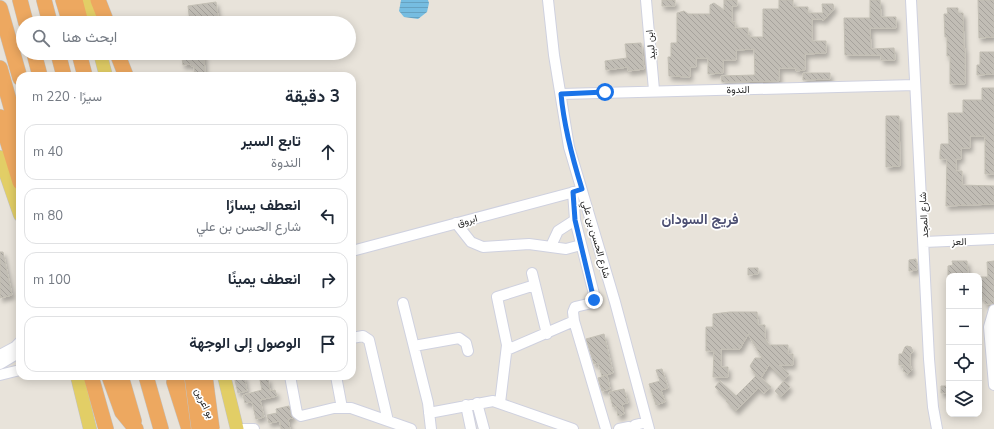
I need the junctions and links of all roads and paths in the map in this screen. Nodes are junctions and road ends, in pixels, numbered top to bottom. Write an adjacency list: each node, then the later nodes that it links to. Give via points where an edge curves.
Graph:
1 (20, 0): 10 (highway)
2 (44, 0): 11 (highway)
3 (64, 0): 12 (highway)
4 (75, 0): 13 (highway)
5 (94, 0): 14 (main road); 15 (highway); 16 (highway)
6 (548, 0): 35 (street, شارع الحسن بن علي)
7 (646, 0): 34 (street, ابن لبيد)
8 (910, 0): 33 (street, شارع المجد)
9 (0, 8): 25 (highway)
10 (24, 16)
11 (48, 16)
12 (68, 16)
13 (79, 16)
14 (93, 16)
15 (100, 16)
16 (103, 16)
17 (36, 60): 26 (highway)
18 (60, 60): 27 (highway)
19 (81, 60): 28 (highway)
20 (91, 60): 29 (highway)
21 (102, 60): 30 (main road)
22 (116, 60): 31 (highway)
23 (118, 60): 32 (highway)
24 (0, 68): 37 (highway)
25 (18, 72)
26 (39, 72)
27 (63, 72)
28 (84, 72)
29 (94, 72)
30 (105, 72)
31 (117, 72)
32 (124, 72)
33 (915, 85): 34 (street, الندوة); 45 (street, شارع المجد)
34 (654, 90): 35 (street, الندوة)
35 (561, 94): 40 (street, شارع الحسن بن علي)
36 (0, 117): 39 (highway)
37 (16, 125)
38 (0, 157): 41 (main road)
39 (16, 169)
40 (578, 191): 42 (street); 43 (street, ابروق); 87 (street, شارع الحسن بن علي, via 621,324)
41 (16, 203)
42 (575, 220): 46 (street); 47 (street, via 558,232)
43 (456, 223): 47 (street, via 471,242 483,247 529,244); 48 (street, ابروق)
44 (994, 240): 45 (street, العز)
45 (924, 242): 106 (street, شارع المجد, via 929,359)
46 (581, 245): 47 (street, via 566,249); 53 (street, via 595,298 592,303 575,307)
47 (551, 246)
48 (356, 251)
49 (532, 273): 50 (street)
50 (535, 285): 54 (street); 58 (street, via 497,297)
51 (403, 303): 57 (street)
52 (994, 310): 80 (street, via 989,327)
53 (574, 321): 54 (street); 105 (street)
54 (547, 334): 58 (street)
55 (356, 337): 86 (street, via 363,336 369,340)
56 (16, 345): 61 (street)
57 (414, 346): 59 (street, via 459,338 466,343); 85 (street)
58 (507, 350): 82 (street)
59 (468, 351)
60 (16, 354): 62 (street)
61 (0, 355)
62 (0, 364)
63 (16, 371): 64 (street)
64 (0, 375)
65 (78, 380): 90 (main road)
66 (92, 380): 91 (highway)
67 (110, 380): 92 (highway, via 122,412)
68 (122, 380): 92 (highway)
69 (147, 380): 93 (highway)
70 (174, 380): 89 (highway)
71 (193, 380): 89 (highway, bridge)
72 (194, 380): 94 (highway)
73 (194, 380): 95 (highway, bridge)
74 (194, 380): 96 (main road, بو اعرين)
75 (197, 380): 76 (main road, via 204,386 214,387)
76 (220, 380)
77 (225, 380): 97 (main road)
78 (291, 380): 84 (street, via 299,415)
79 (337, 380): 84 (street)
80 (994, 385)
81 (477, 403): 82 (street); 83 (street); 103 (street)
82 (500, 403): 104 (street)
83 (466, 405): 85 (street); 102 (street)
84 (342, 408): 86 (street, via 358,410)
85 (429, 413): 101 (street)
86 (388, 420): 100 (street)
87 (648, 426): 88 (street)
88 (628, 427)
89 (192, 428)
90 (90, 429)
91 (106, 429)
92 (136, 429)
93 (160, 429)
94 (203, 429)
95 (212, 429)
96 (218, 429)
97 (237, 429)
98 (244, 429): 99 (street)
99 (254, 429)
100 (411, 429)
101 (431, 429)
102 (471, 429)
103 (484, 429)
104 (573, 429)
105 (606, 429)
106 (937, 429)

